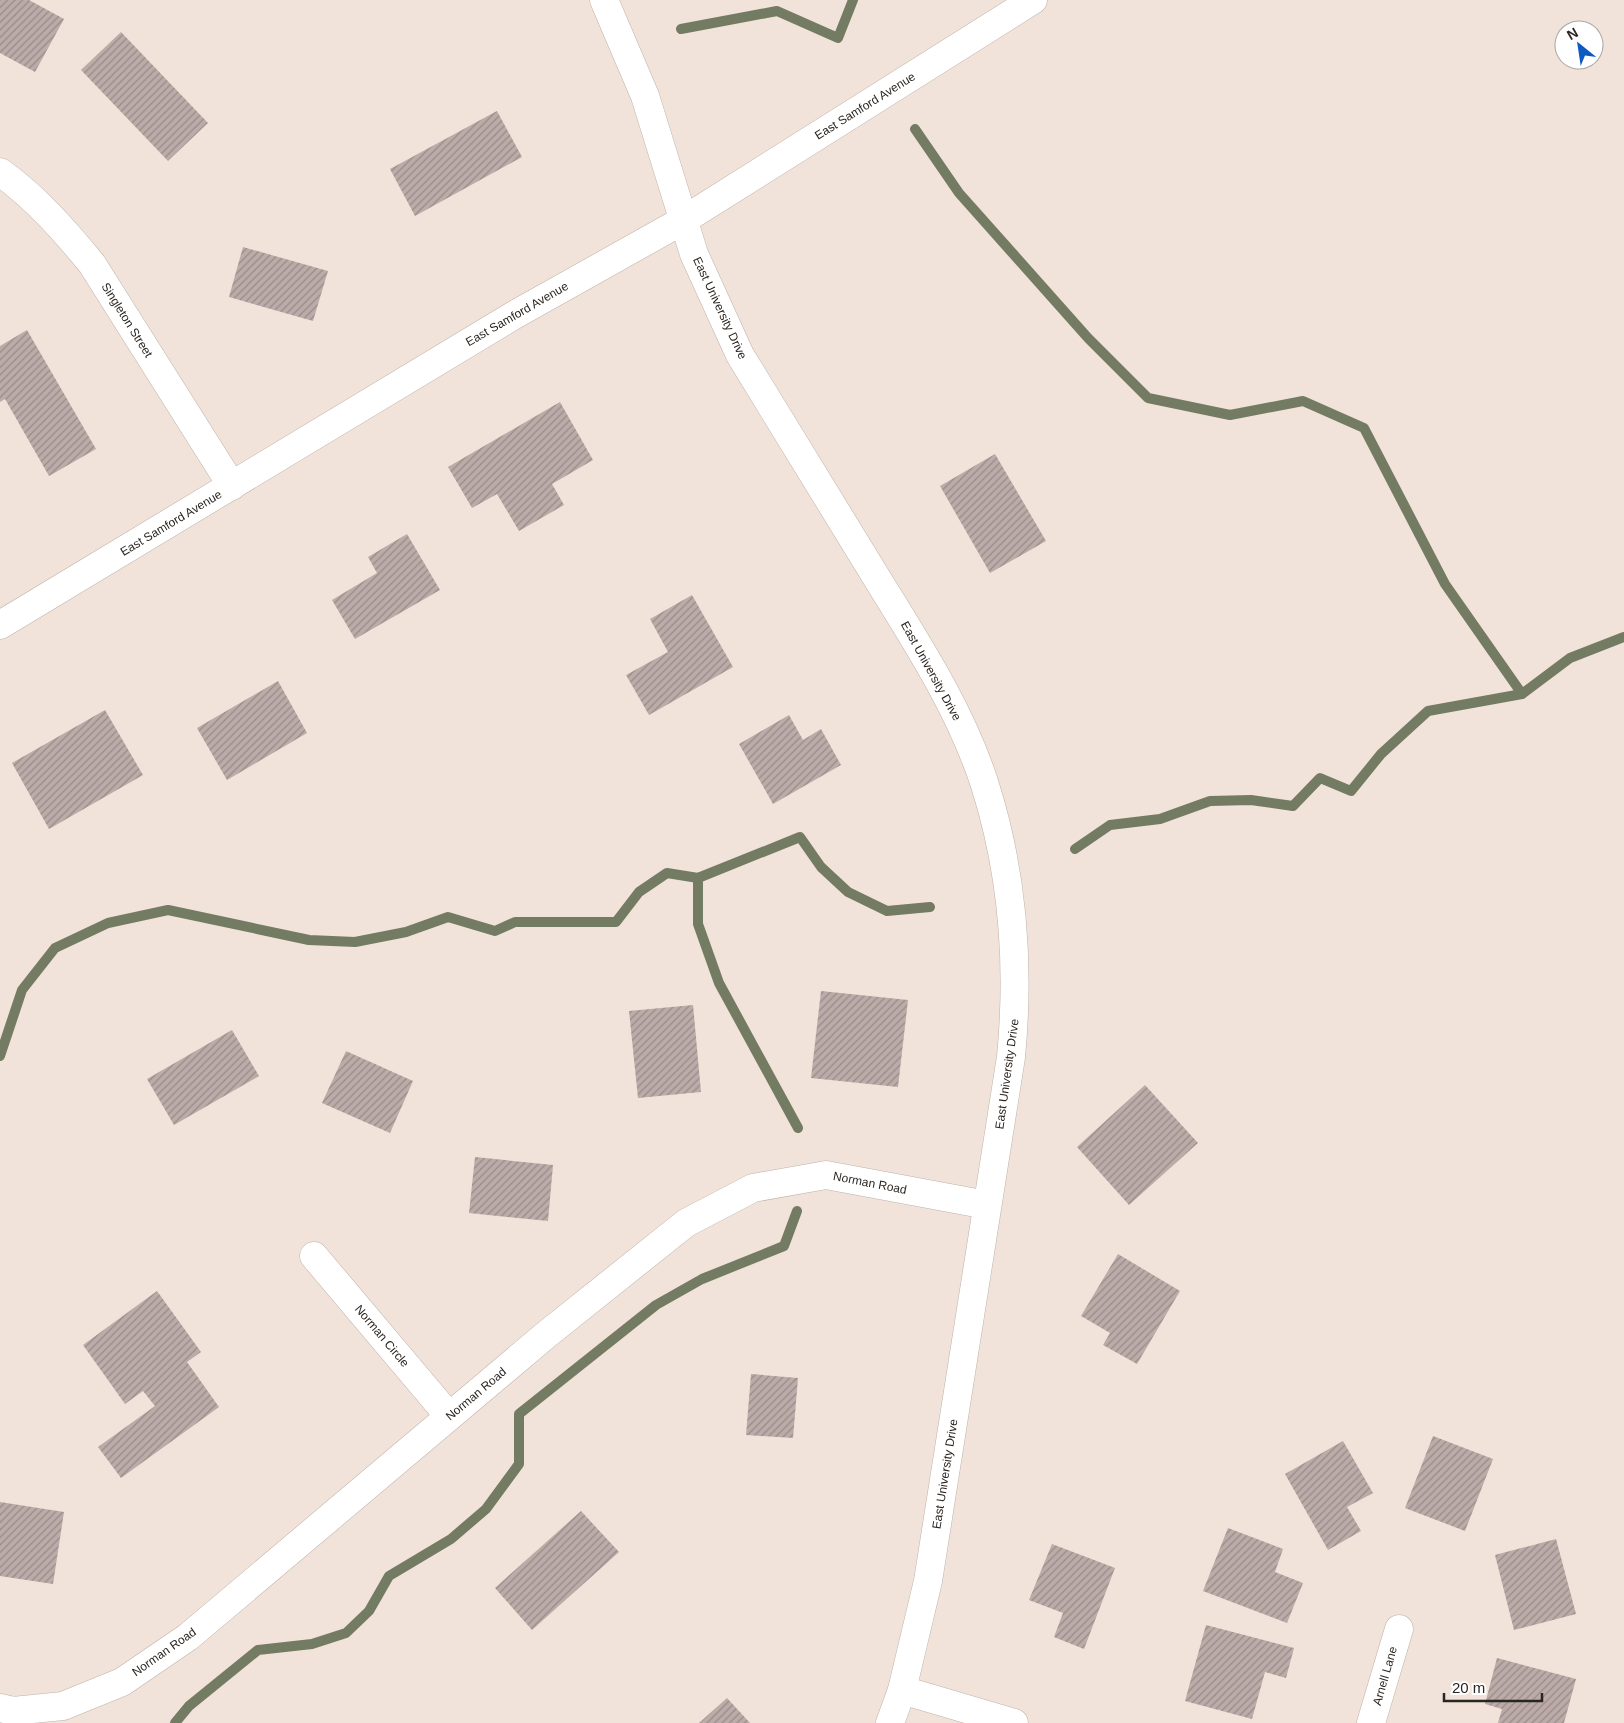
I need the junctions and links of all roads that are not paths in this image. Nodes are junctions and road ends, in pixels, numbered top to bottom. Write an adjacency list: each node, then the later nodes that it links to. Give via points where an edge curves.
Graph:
1 (604, 0): 4 (street, East University Drive, via 645,96 666,158)
2 (1033, 0): 4 (street, East Samford Avenue)
3 (0, 172): 5 (street, Singleton Street, via 67,233 92,264)
4 (682, 221): 5 (street, East Samford Avenue, via 516,314); 7 (street, East University Drive, via 710,294 740,355 946,693 984,781 1007,872 1016,965 1011,1057)
5 (232, 486): 6 (street, East Samford Avenue)
6 (0, 625)
7 (987, 1205): 9 (street, Norman Road, via 826,1175 752,1188 686,1223); 11 (street, East University Drive, via 928,1581)
8 (314, 1256): 9 (street, Norman Circle)
9 (449, 1416): 12 (street, Norman Road, via 188,1637 122,1682 63,1706 13,1711)
10 (1399, 1629): 15 (street, Arnell Lane)
11 (902, 1690): 13 (street, East University Drive); 14 (street)
12 (0, 1708)
13 (890, 1723)
14 (1014, 1723)
15 (1371, 1723)

